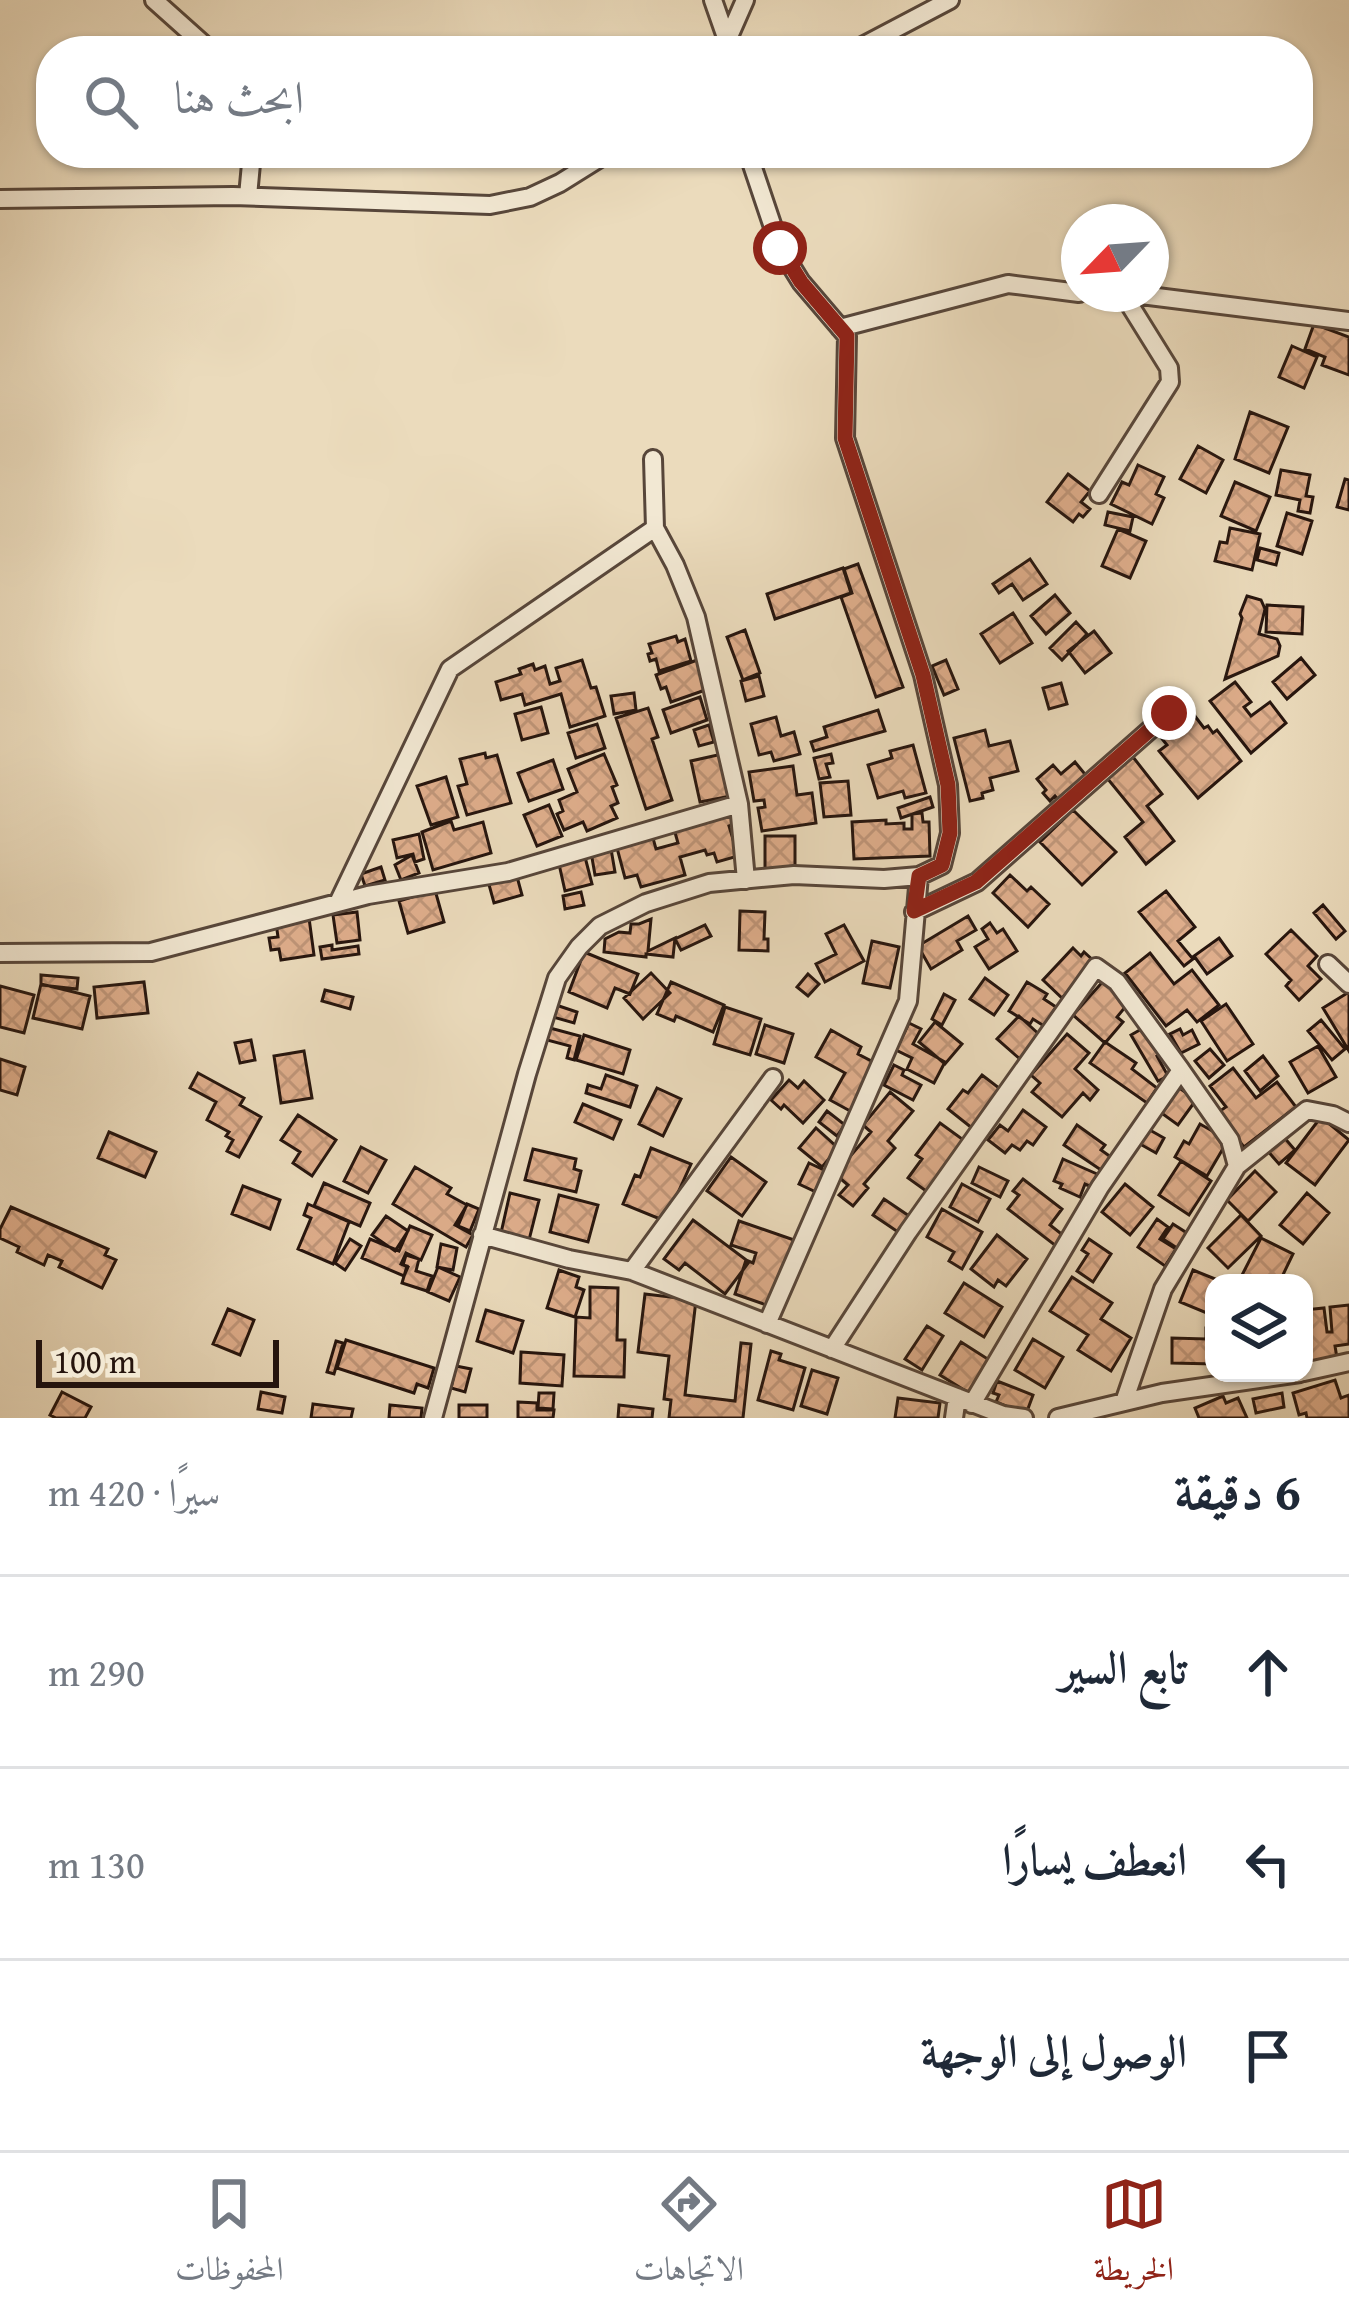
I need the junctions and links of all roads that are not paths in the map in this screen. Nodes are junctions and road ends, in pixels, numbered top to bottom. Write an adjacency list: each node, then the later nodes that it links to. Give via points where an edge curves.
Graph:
1 (154, 0): 5 (street)
2 (713, 0): 6 (street)
3 (745, 0): 7 (street)
4 (950, 0): 8 (street)
5 (194, 36)
6 (724, 36)
7 (731, 36)
8 (882, 36)
9 (251, 168): 12 (street)
10 (584, 168): 12 (street, via 530,197 490,205)
11 (753, 168): 18 (street, via 780,248)
12 (248, 196): 13 (street)
13 (0, 199)
14 (1061, 291): 18 (street, via 1008,284)
15 (1169, 298): 17 (street)
16 (1135, 312): 20 (street, via 1170,382)
17 (1349, 321)
18 (840, 328): 24 (street, via 847,336 845,438 923,675 948,785 942,865)
19 (652, 459): 21 (street)
20 (1099, 494)
21 (655, 528): 23 (street, via 696,617); 26 (street, via 450,669)
22 (1169, 713): 27 (street, via 976,882)
23 (739, 804): 25 (street); 26 (street, via 508,872)
24 (919, 876): 25 (street); 27 (street)
25 (746, 880): 35 (street, via 646,903 600,926 579,947 557,978)
26 (338, 903): 28 (street, via 151,952)
27 (914, 911): 37 (street, via 908,1001)
28 (0, 953)
29 (1328, 964): 30 (street)
30 (1349, 984)
31 (1181, 1070): 34 (street, via 1230,1140); 38 (street, via 1118,982 1096,967); 42 (street)
32 (773, 1078): 36 (street)
33 (1349, 1123): 34 (street, via 1307,1110)
34 (1237, 1166): 43 (street, via 1163,1289)
35 (482, 1235): 36 (street); 44 (street)
36 (632, 1271): 37 (street)
37 (767, 1324): 38 (street)
38 (832, 1349): 42 (street)
39 (1349, 1362): 40 (street)
40 (1313, 1370)
41 (1239, 1382): 43 (street)
42 (965, 1401): 45 (street); 46 (street)
43 (1124, 1402): 47 (street)
44 (433, 1418)
45 (954, 1418)
46 (1024, 1418)
47 (1058, 1418)

